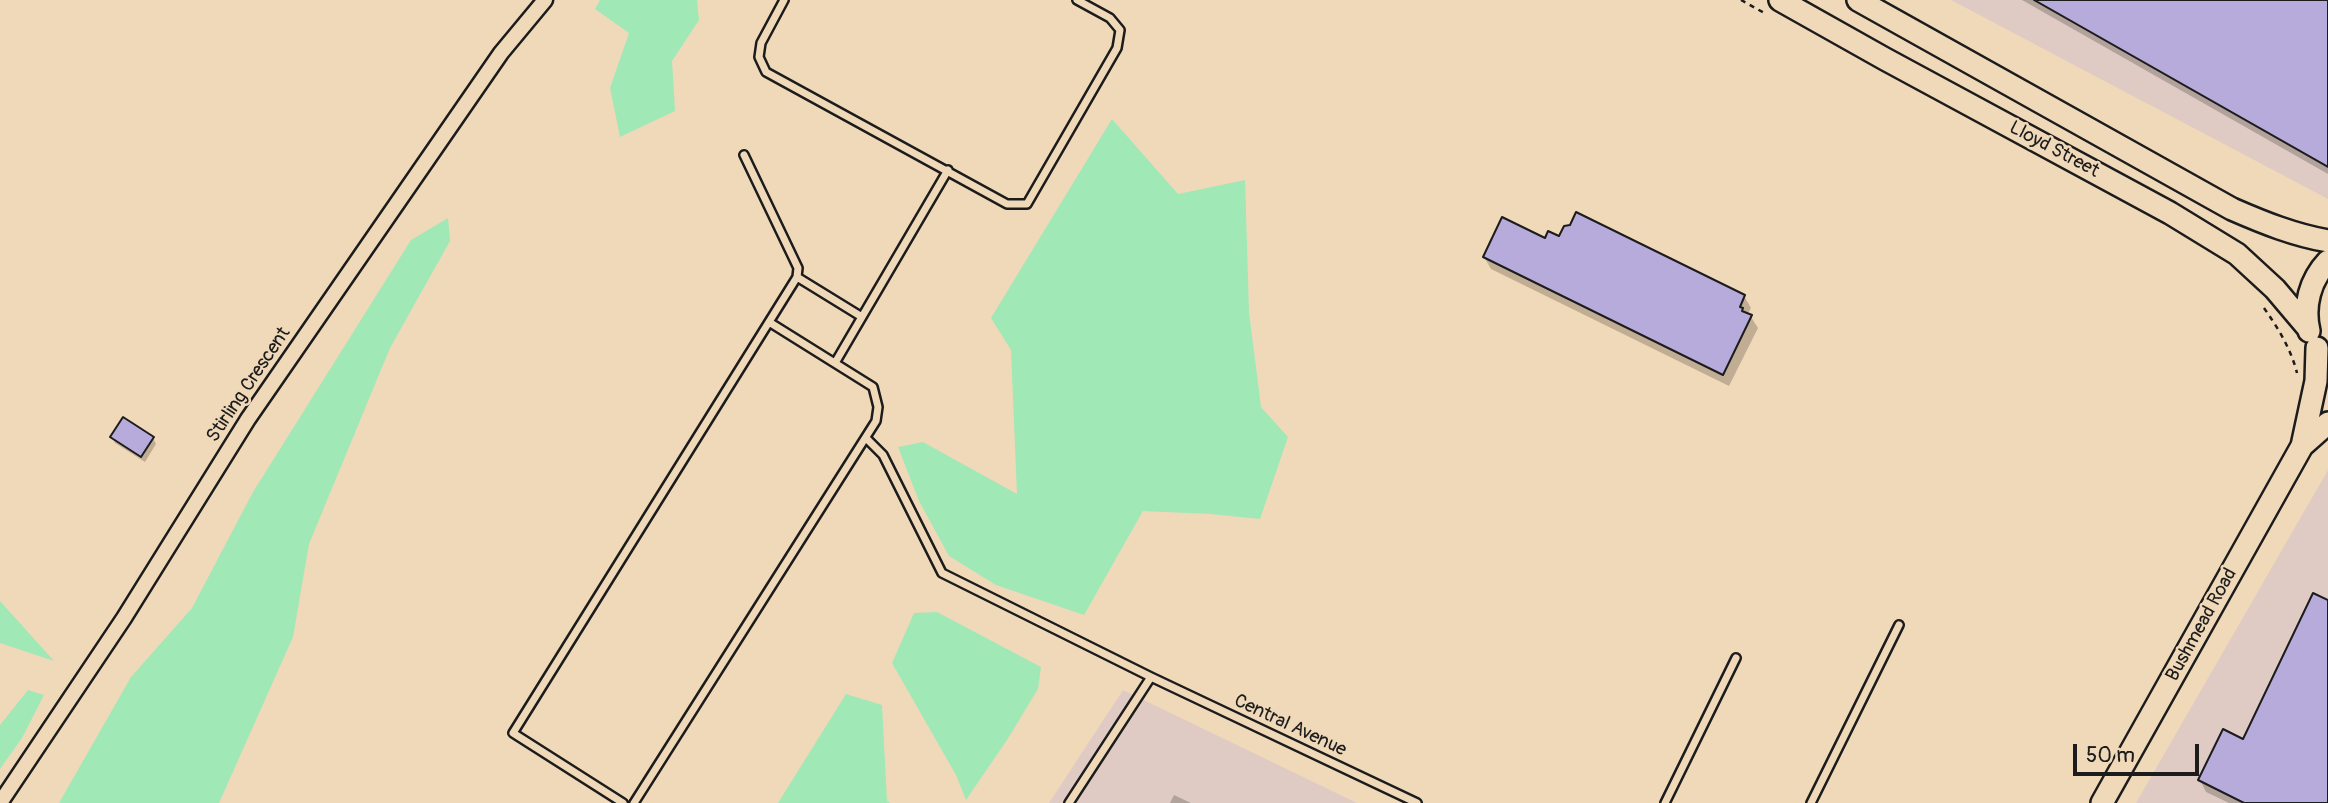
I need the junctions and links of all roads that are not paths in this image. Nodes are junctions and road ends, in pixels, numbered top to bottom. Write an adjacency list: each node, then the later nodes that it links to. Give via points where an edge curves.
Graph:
1 (545, 0): 22 (street, Stirling Crescent, via 501,52 248,419)
2 (785, 0): 7 (lane, via 761,43 759,57 766,72)
3 (1077, 0): 7 (lane, via 1110,18 1120,30 1117,48 1027,204 1007,204)
4 (1780, 0): 13 (main road, Lloyd Street, via 2237,254)
5 (1857, 0): 8 (main road, Lloyd Street, via 2232,209 2270,226)
6 (744, 155): 10 (lane, via 798,268)
7 (948, 170): 11 (lane)
8 (2328, 241)
9 (2328, 261): 13 (main road, via 2309,293)
10 (797, 277): 11 (lane); 12 (lane)
11 (862, 317): 15 (lane)
12 (769, 322): 15 (lane); 23 (lane, via 513,733)
13 (2308, 328): 14 (main road)
14 (2322, 356): 18 (main road, Bushmead Road)
15 (835, 363): 17 (lane, via 873,387 878,407)
16 (2328, 423): 18 (main road, Bushmead Road)
17 (866, 438): 21 (lane, Central Avenue, via 883,455 942,573); 24 (lane)
18 (2302, 446): 29 (main road, Bushmead Road)
19 (1899, 625): 28 (lane)
20 (1736, 658): 27 (lane)
21 (1151, 677): 25 (lane); 26 (lane, Central Avenue)
22 (1, 803)
23 (623, 803)
24 (634, 803)
25 (1069, 803)
26 (1417, 803)
27 (1665, 803)
28 (1811, 803)
29 (2102, 803)

